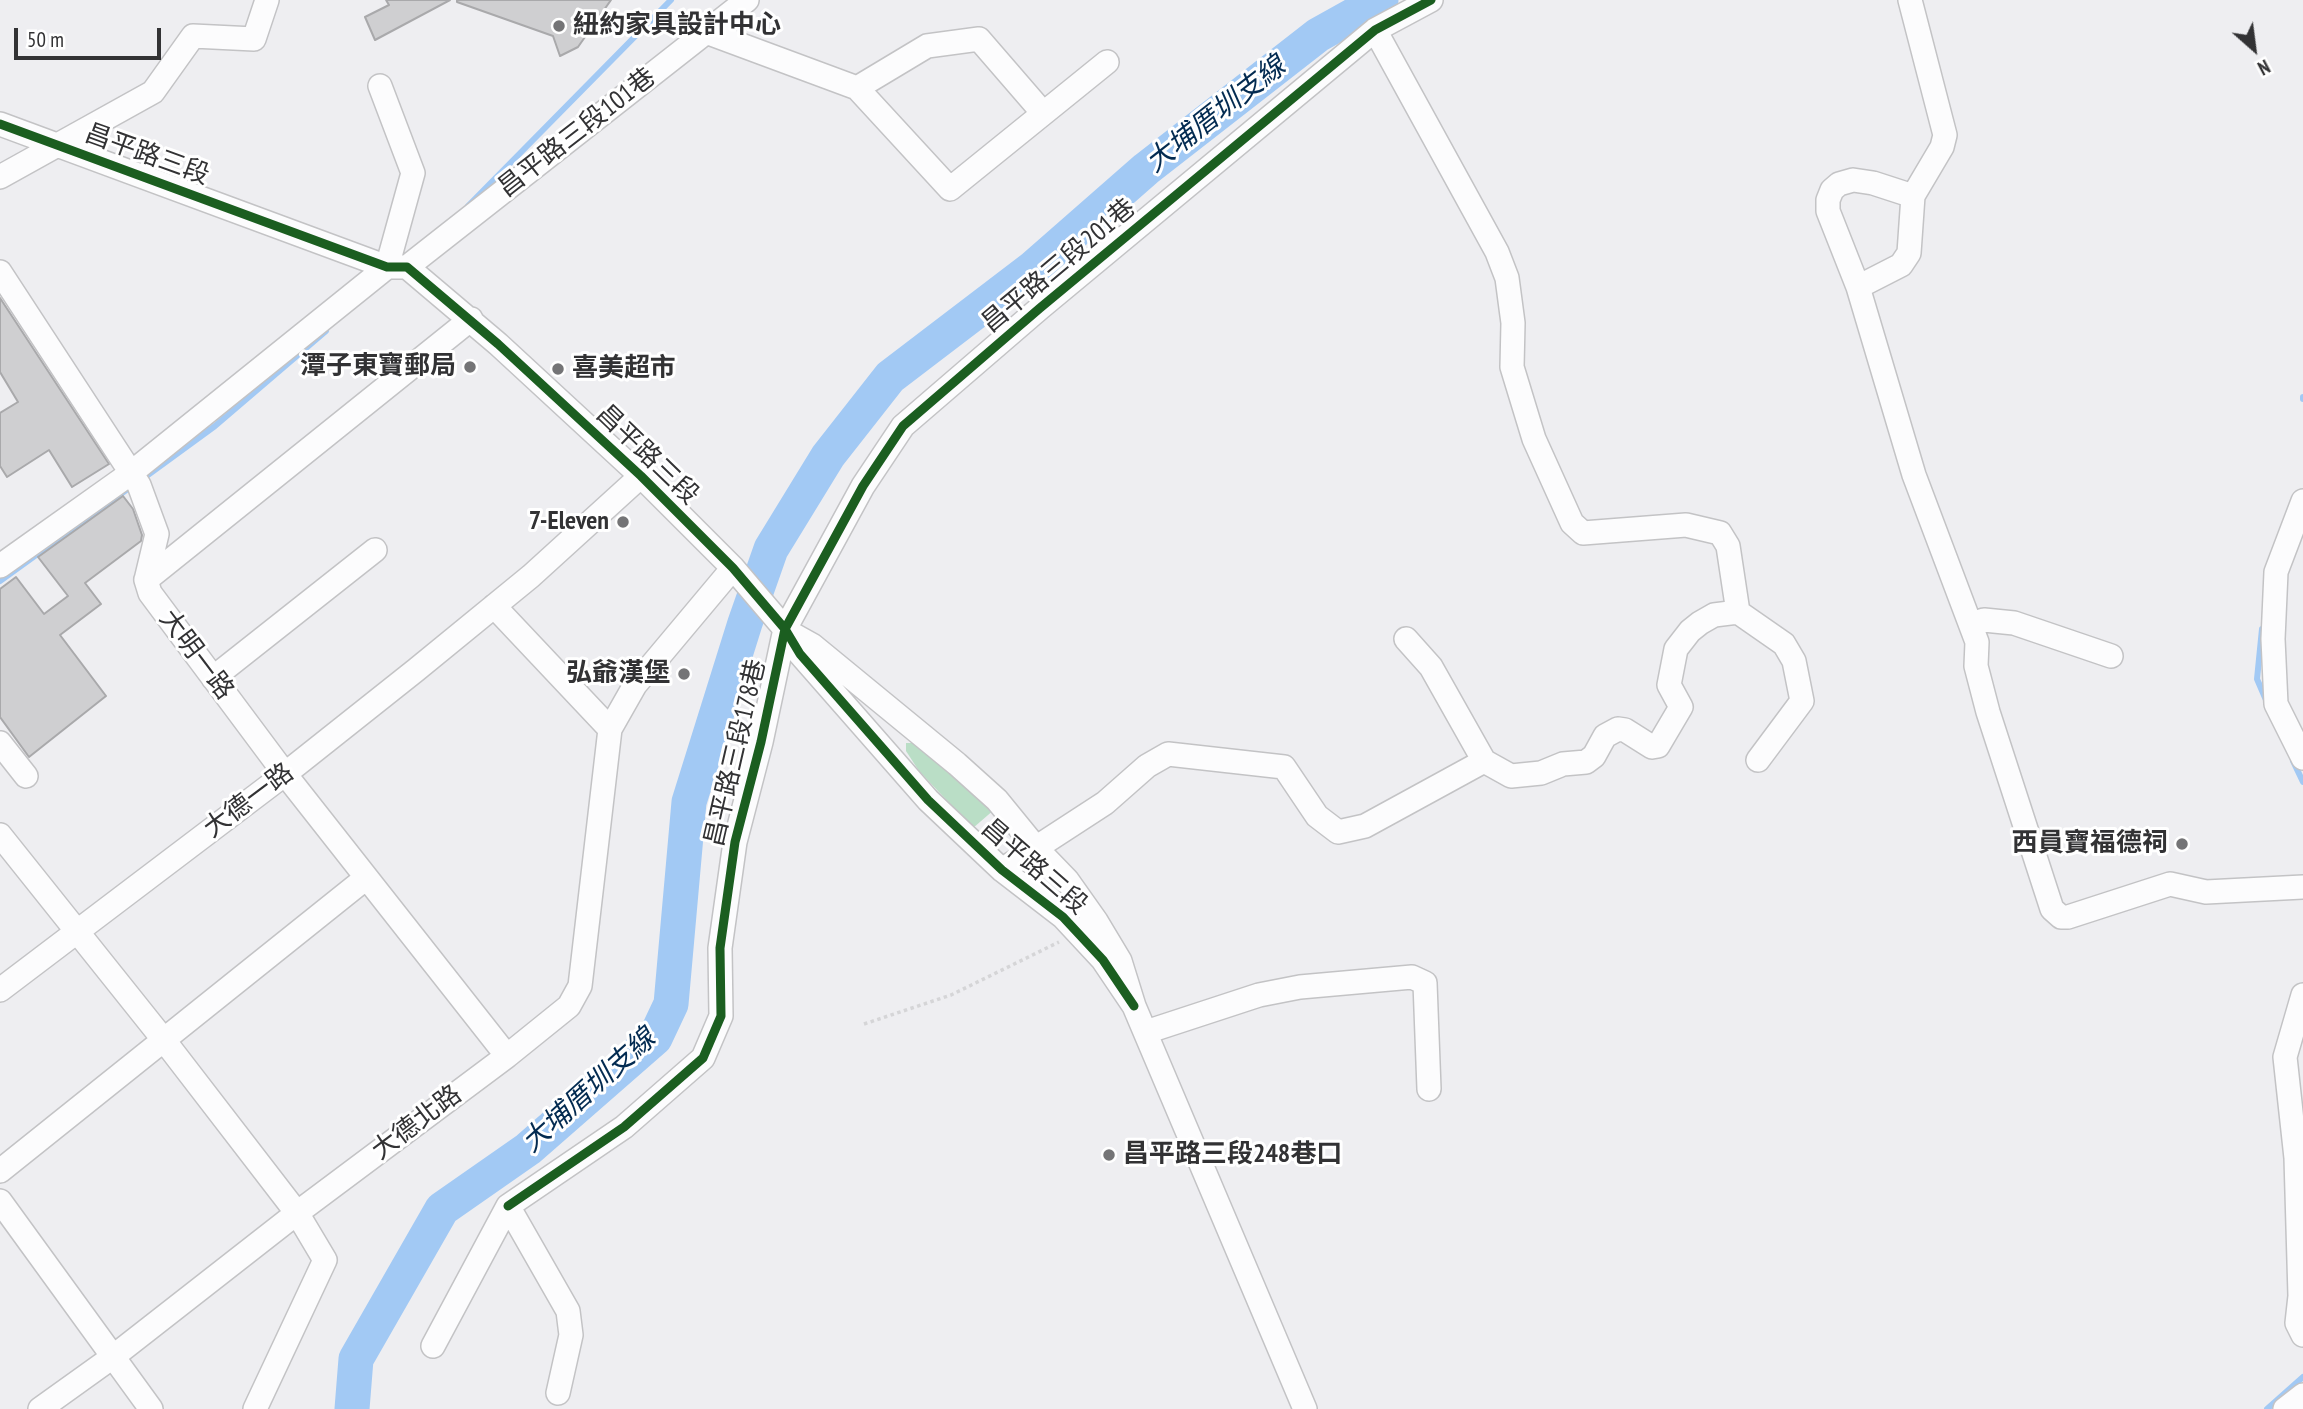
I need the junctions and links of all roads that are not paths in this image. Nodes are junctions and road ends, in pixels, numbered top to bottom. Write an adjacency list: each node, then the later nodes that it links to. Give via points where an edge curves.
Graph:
1 (267, 0): 12 (street, via 254,39 193,36 153,92)
2 (747, 0): 6 (street, 昌平路三段101巷)
3 (1431, 0): 5 (street, 昌平路三段201巷)
4 (1910, 0): 14 (street, via 1945,135)
5 (1375, 30): 27 (street, via 1497,252 1507,278 1513,323 1512,367 1534,439 1572,523 1583,533 1686,525 1720,533 1728,546); 29 (street, 昌平路三段201巷, via 903,426 863,486)
6 (706, 32): 9 (street); 15 (street, 昌平路三段101巷)
7 (1107, 62): 10 (street)
8 (380, 86): 15 (street, via 413,173)
9 (857, 88): 10 (street, via 928,46 979,38); 10 (street, via 950,189)
10 (1043, 113)
11 (0, 124): 12 (street, 昌平路三段)
12 (58, 144): 13 (street); 15 (street, 昌平路三段)
13 (0, 177)
14 (1913, 196): 17 (street, via 1909,253 1901,265); 17 (street, via 1853,180 1832,190 1828,211)
15 (397, 267): 18 (street, 昌平路三段); 19 (street, 昌平路三段101巷)
16 (0, 272): 19 (street)
17 (1858, 287): 28 (street, via 1914,475)
18 (471, 319): 20 (street, 昌平路三段); 25 (street, 大明一路)
19 (131, 473): 23 (street, 昌平路三段101巷); 25 (street, via 157,534)
20 (640, 476): 24 (street, 昌平路三段); 26 (street, 大德一路)
21 (2303, 501): 35 (street, via 2276,572 2273,639 2276,704)
22 (375, 550): 32 (street)
23 (0, 566)
24 (733, 568): 29 (street, 昌平路三段); 33 (street, via 635,685)
25 (146, 580): 32 (street, 大明一路, via 150,593)
26 (494, 606): 33 (street); 38 (street, 大德一路)
27 (1738, 612): 36 (street, via 1784,644 1794,660 1802,701); 37 (street, via 1714,615 1700,623 1676,649 1669,685 1681,707 1658,746 1618,729 1605,736 1586,762 1563,764 1541,773 1511,776)
28 (1971, 624): 31 (street, via 1984,620 2014,623); 44 (street, via 1988,712 2055,914 2068,917 2170,884 2206,892)
29 (785, 629): 41 (street, 昌平路三段, via 812,645 957,764 997,800); 42 (street, 昌平路三段, via 800,654 928,800); 55 (street, 昌平路三段178巷, via 735,842 720,948 721,1016 703,1058 624,1127)
30 (1406, 639): 37 (street, via 1431,667)
31 (2111, 656)
32 (213, 678): 38 (street, 大明一路)
33 (610, 729): 51 (street, 大德北路, via 580,986 569,1006)
34 (0, 743): 39 (street)
35 (2303, 758)
36 (1758, 760)
37 (1484, 761): 41 (street, via 1365,826 1338,832 1317,816 1284,767 1168,754)
38 (285, 774): 43 (street, 大明一路); 45 (street, 大德一路)
39 (26, 776)
40 (1, 839): 45 (street)
41 (1037, 849): 42 (street); 48 (street, 昌平路三段, via 1096,920 1120,961)
42 (1002, 870): 48 (street, 昌平路三段, via 1078,933)
43 (366, 878): 50 (street); 51 (street, 大明一路)
44 (2303, 887)
45 (77, 931): 46 (street, 大德一路); 50 (street)
46 (0, 989)
47 (2303, 995): 57 (street, via 2285,1057 2296,1158 2297,1323)
48 (1134, 1006): 49 (street, 昌平路三段)
49 (1146, 1032): 52 (street, via 1259,995 1412,977 1426,983); 65 (street, 昌平路三段)
50 (163, 1039): 53 (street); 56 (street)
51 (507, 1056): 56 (street, 大德北路)
52 (1429, 1088)
53 (0, 1171)
54 (0, 1201): 59 (street)
55 (508, 1206): 58 (street); 60 (street, via 568,1311 571,1335)
56 (297, 1213): 59 (street, 大德北路); 64 (street, via 326,1260)
57 (2303, 1335)
58 (433, 1346)
59 (114, 1356): 62 (street, 大德北路); 63 (street)
60 (558, 1393)
61 (2303, 1395): 66 (street)
62 (40, 1409)
63 (151, 1409)
64 (255, 1409)
65 (1305, 1409)
66 (2285, 1409)

